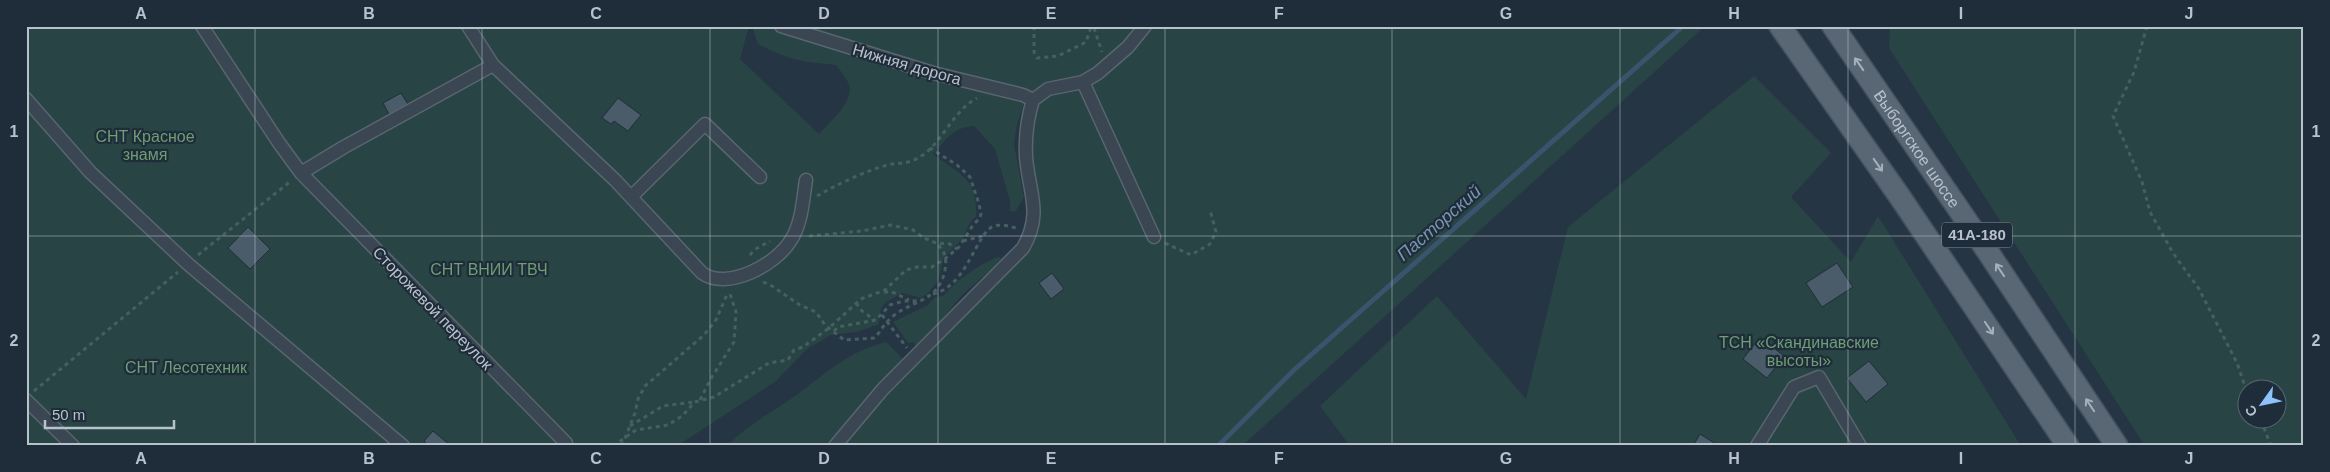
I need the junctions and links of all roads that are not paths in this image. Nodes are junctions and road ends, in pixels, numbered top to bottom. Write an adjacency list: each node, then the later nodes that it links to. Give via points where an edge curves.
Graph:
1 (202, 26): 11 (street, Сторожевой переулок)
2 (468, 26): 7 (street)
3 (781, 26): 10 (street, Нижняя дорога)
4 (1145, 26): 8 (street, via 1116,58)
5 (1833, 26): 24 (main road, Выборгское шоссе / 41А-180, one-way to 5)
6 (1785, 33): 23 (main road, 41А-180, one-way to 23, via 1917,221)
7 (493, 65): 11 (street); 14 (street)
8 (1083, 82): 10 (street, via 1048,89); 15 (street)
9 (26, 99): 19 (street, via 90,172 188,264)
10 (1033, 100): 20 (street, via 1026,134 1026,159 1035,214 1023,248 883,389)
11 (301, 172): 17 (street, Сторожевой переулок)
12 (760, 177): 14 (street, via 705,124)
13 (806, 180): 14 (street, via 791,240 762,267 738,276 727,285 702,273)
14 (631, 197)
15 (1154, 237)
16 (26, 399): 18 (street)
17 (566, 443)
18 (73, 446)
19 (402, 446)
20 (835, 446)
21 (1756, 446): 22 (street, via 1794,387 1819,377)
22 (1860, 446)
23 (2068, 446)
24 (2117, 446)

